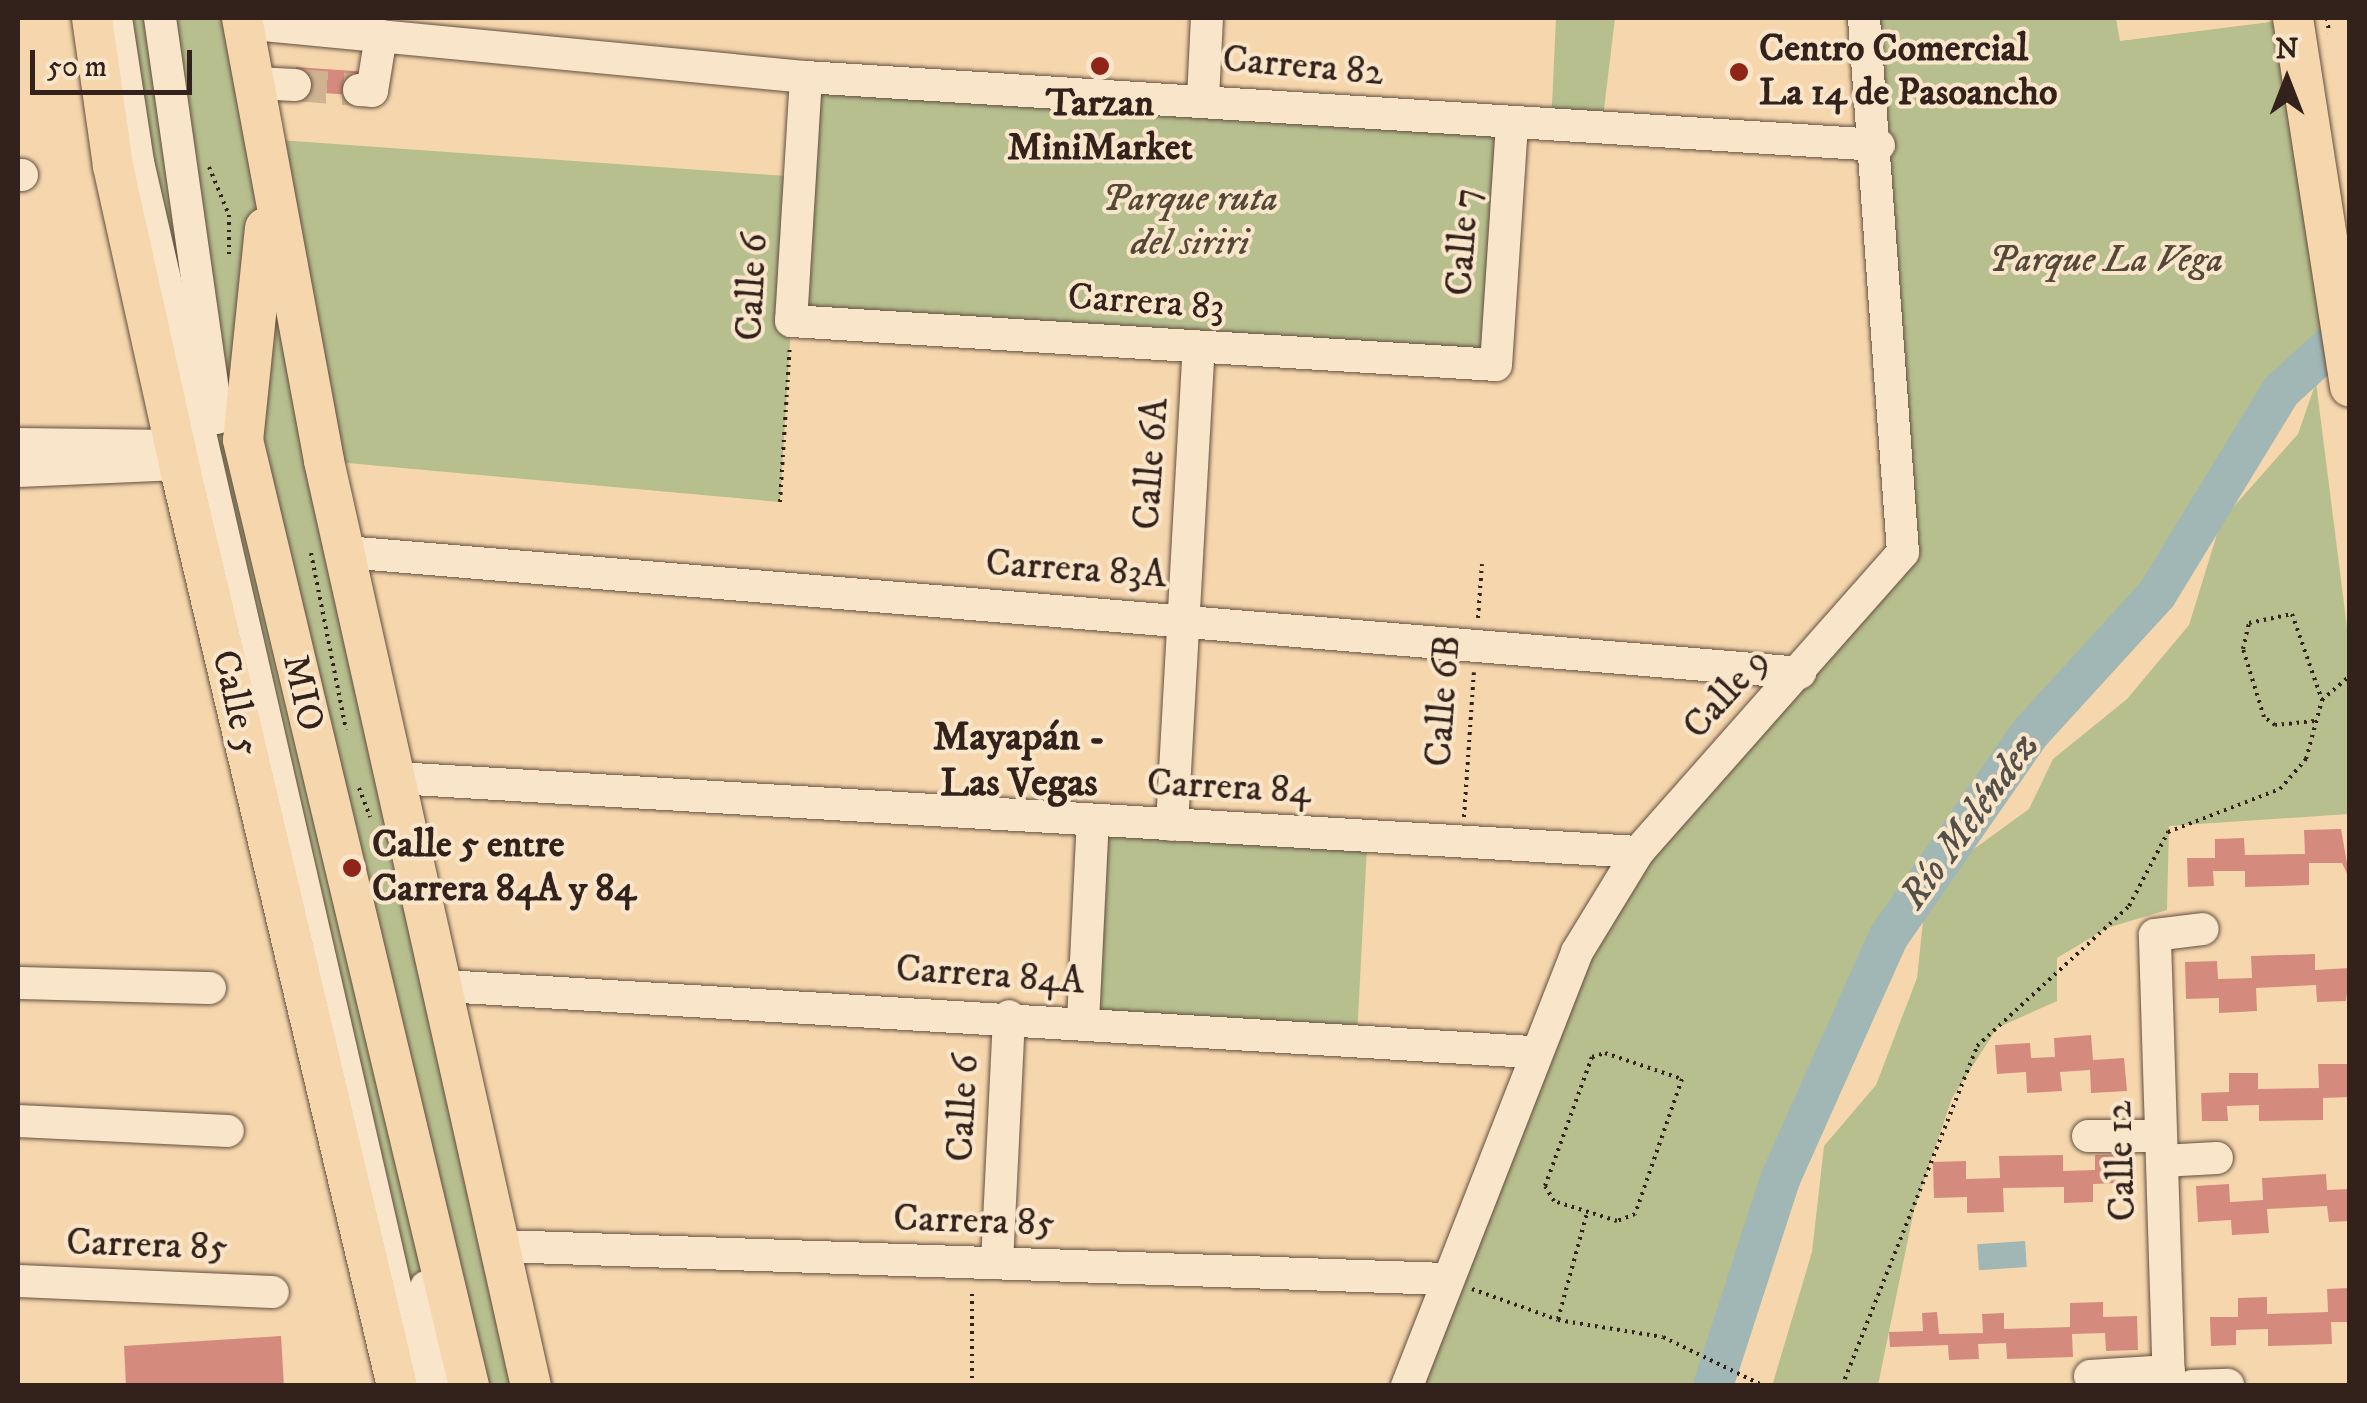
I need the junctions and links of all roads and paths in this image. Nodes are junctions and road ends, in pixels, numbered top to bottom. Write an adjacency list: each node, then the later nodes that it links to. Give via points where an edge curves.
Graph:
1 (92, 18): 22 (main road, Calle 5, via 113,166)
2 (116, 18): 22 (street, MIO, via 138,162)
3 (160, 18): 22 (street, MIO)
4 (1207, 18): 13 (street)
5 (1864, 18): 15 (street, Calle 9)
6 (2294, 18): 20 (main road)
7 (242, 20): 8 (street, Carrera 82); 10 (main road)
8 (381, 36): 9 (street, Carrera 82); 12 (street, via 372,91)
9 (806, 76): 13 (street, Carrera 82); 17 (street, Calle 6)
10 (255, 83): 11 (street); 16 (main road)
11 (295, 86)
12 (360, 90)
13 (1203, 99): 14 (street, Carrera 82)
14 (1512, 124): 15 (street, Carrera 82); 19 (street, Calle 7)
15 (1879, 145): 29 (street, Calle 9, via 1903,552)
16 (270, 192): 22 (main road); 25 (main road)
17 (792, 321): 18 (street, Carrera 83); 24 (path, Calle 6)
18 (1199, 347): 19 (street, Carrera 83); 27 (street, Calle 6A)
19 (1496, 365)
20 (2348, 378)
21 (18, 444): 22 (street)
22 (206, 454): 23 (street); 60 (main road, Calle 5); 61 (street, MIO); 62 (street, MIO); 63 (main road)
23 (18, 471)
24 (780, 502)
25 (346, 552): 27 (street, Carrera 83A); 33 (main road)
26 (1482, 564): 28 (path, Calle 6B)
27 (1183, 617): 28 (street, Carrera 83A); 35 (street, Calle 6A)
28 (1476, 640): 29 (street, Carrera 83A); 36 (path, Calle 6B)
29 (1800, 673): 37 (street, Calle 9)
30 (2350, 676): 31 (path)
31 (2322, 700): 32 (path); 32 (path, via 2292,614 2250,623 2243,649 2264,717 2275,725)
32 (2316, 721): 68 (path, via 2306,759 2280,790 2168,832 2129,906 1977,1046)
33 (396, 778): 34 (street, Carrera 84); 40 (main road)
34 (1093, 820): 35 (street, Carrera 84); 43 (street)
35 (1172, 825): 36 (street, Carrera 84)
36 (1462, 842): 37 (street, Carrera 84)
37 (1638, 852): 44 (street, Calle 9)
38 (2204, 928): 48 (street, Calle 12, via 2155,935)
39 (18, 984): 41 (street)
40 (444, 986): 42 (street, Carrera 84A); 51 (main road)
41 (210, 988)
42 (1008, 1016): 43 (street, Carrera 84A); 52 (street, Calle 6)
43 (1083, 1022): 44 (street, Carrera 84A)
44 (1531, 1052): 54 (street, Calle 9)
45 (18, 1122): 46 (street)
46 (228, 1130)
47 (2088, 1136): 48 (street)
48 (2162, 1149): 49 (street); 58 (street, Calle 12)
49 (2218, 1158)
50 (1587, 1212): 50 (path, via 1617,1221 1635,1214 1682,1088 1677,1071 1592,1057 1544,1186 1554,1202); 56 (path)
51 (501, 1246): 52 (street, Carrera 85); 64 (main road)
52 (985, 1262): 54 (street, Carrera 85); 65 (path)
53 (18, 1280): 55 (street, Carrera 85)
54 (1444, 1280): 56 (path); 66 (street, Calle 9)
55 (273, 1292)
56 (1558, 1320): 67 (path, via 1702,1352)
57 (2090, 1376): 58 (street)
58 (2177, 1380): 59 (street)
59 (2228, 1384)
60 (397, 1386)
61 (418, 1386)
62 (447, 1386)
63 (469, 1386)
64 (531, 1386)
65 (972, 1386)
66 (1408, 1386)
67 (1764, 1386)
68 (1842, 1386)

